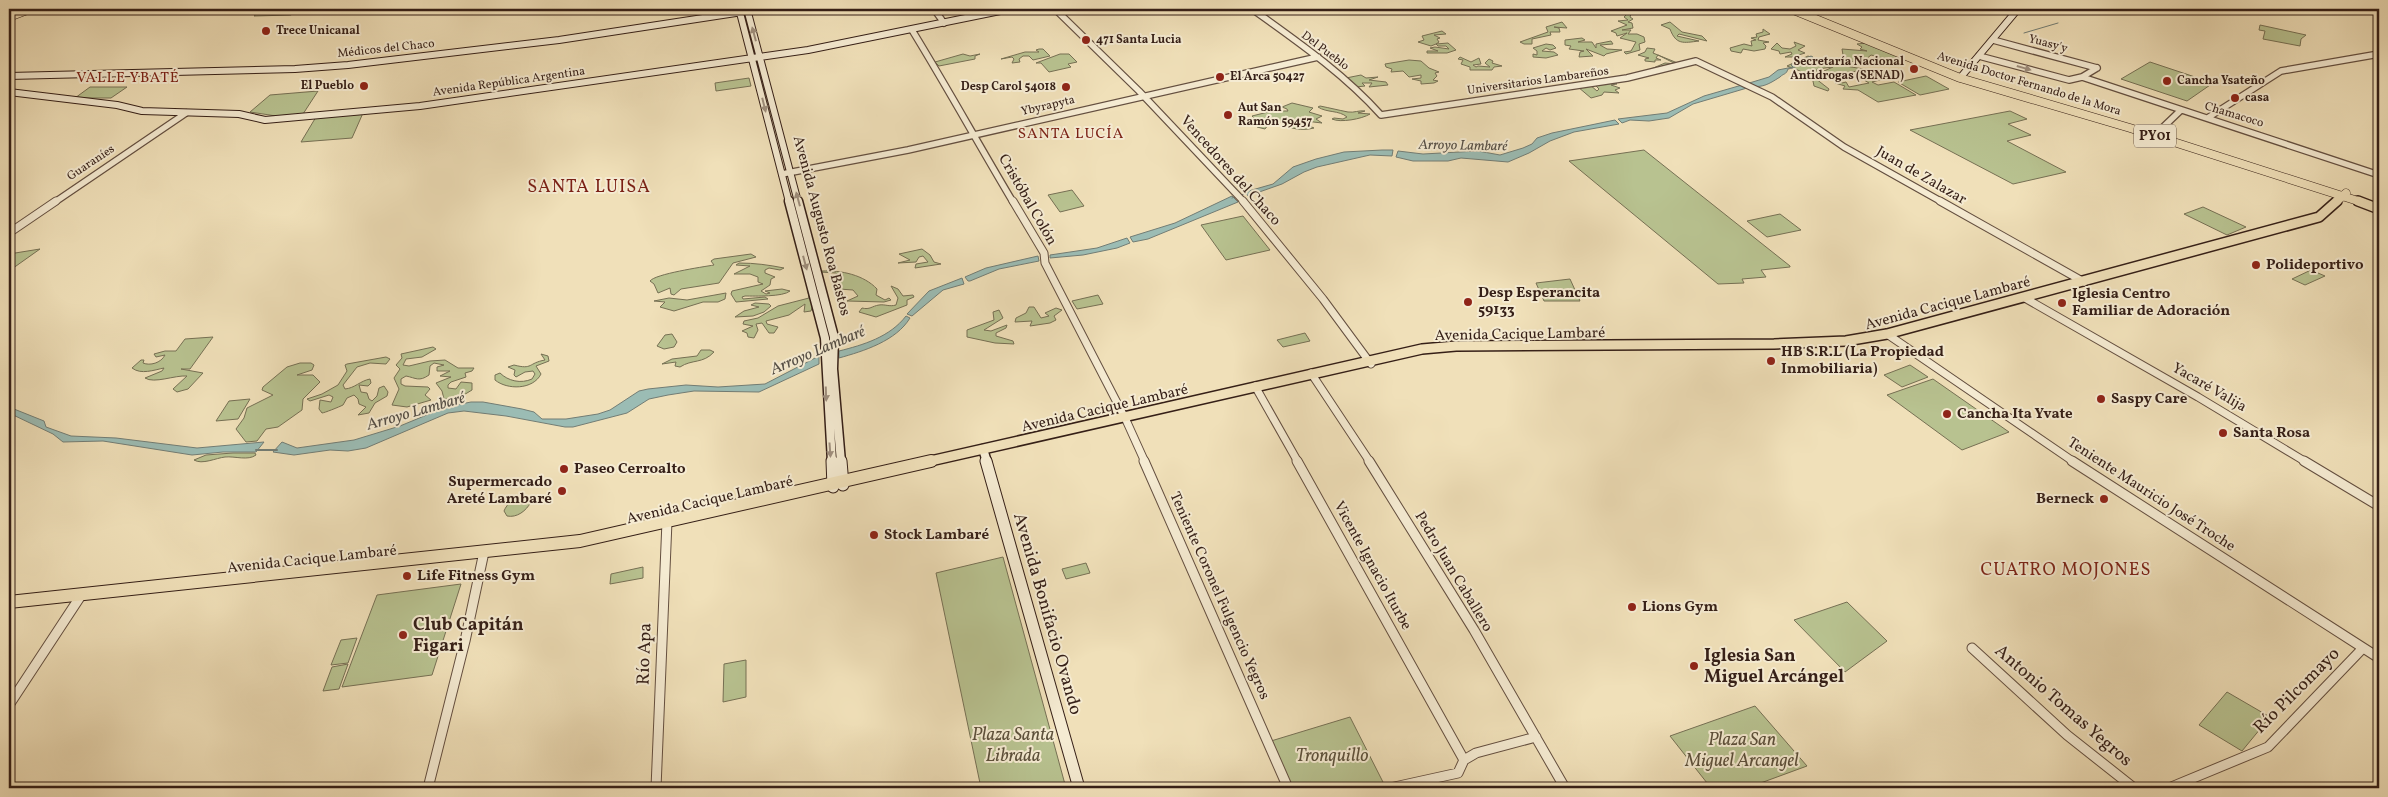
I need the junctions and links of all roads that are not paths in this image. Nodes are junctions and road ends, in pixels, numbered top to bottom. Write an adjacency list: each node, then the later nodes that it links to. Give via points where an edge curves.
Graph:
1 (24, 9): 12 (main road)
2 (30, 9): 12 (main road)
3 (762, 9): 11 (main road, Médicos del Chaco)
4 (934, 9): 13 (street)
5 (1010, 9): 13 (main road, Avenida República Argentina)
6 (1055, 9): 25 (street, Vencedores del Chaco)
7 (1252, 9): 19 (street, Del Pueblo)
8 (1791, 9): 22 (main road, Avenida Doctor Fernando de la Mora / PY01)
9 (1799, 9): 22 (main road, Avenida Doctor Fernando de la Mora / PY01)
10 (2018, 9): 15 (main road)
11 (744, 11): 18 (main road); 20 (main road, Médicos del Chaco, via 428,57 323,67)
12 (9, 16)
13 (944, 23): 14 (main road, Avenida República Argentina)
14 (912, 30): 18 (main road, Avenida República Argentina); 31 (street, Cristóbal Colón, via 955,99)
15 (1994, 40): 17 (main road); 21 (street, Yuasy'y, via 2097,68)
16 (2379, 54): 29 (street, via 2281,71)
17 (1980, 56): 21 (street, one-way to 21, via 2069,80); 22 (main road, via 1981,59)
18 (756, 57): 27 (main road, Avenida República Argentina, via 420,106 265,120 239,114); 32 (main road, Avenida Augusto Roa Bastos); 33 (main road, Avenida Augusto Roa Bastos, one-way to 33)
19 (1318, 57): 25 (street, Ybyrapyta); 28 (street, Del Pueblo, via 1358,90)
20 (9, 76)
21 (2082, 76): 26 (street, Chamacoco)
22 (1963, 77): 30 (main road, Avenida Doctor Fernando de la Mora / PY01); 35 (main road, Avenida Doctor Fernando de la Mora / PY01)
23 (1744, 84): 28 (street, Universitarios Lambareños, via 1696,61 1627,78); 39 (street, Juan de Zalazar, via 1772,97 1844,147)
24 (9, 92): 27 (main road, Avenida República Argentina, via 142,111)
25 (1144, 97): 31 (street, Ybyrapyta); 43 (street, Vencedores del Chaco, via 1242,199)
26 (2181, 110): 29 (street, Chamacoco); 30 (street)
27 (186, 113): 38 (street, Guaraníes)
28 (1381, 115)
29 (2209, 117): 34 (street, Chamacoco)
30 (2157, 133): 35 (main road, Avenida Doctor Fernando de la Mora / PY01)
31 (973, 135): 32 (street, Ybyrapyta); 46 (street, Cristóbal Colón, via 1044,253 1046,263)
32 (791, 172): 33 (street, Ybyrapyta); 42 (main road, Avenida Augusto Roa Bastos, one-way to 32, via 834,337)
33 (782, 174): 42 (main road, Avenida Augusto Roa Bastos, one-way to 42)
34 (2379, 175)
35 (2346, 194): 36 (main road, Avenida Doctor Fernando de la Mora / PY01); 37 (main road, Avenida Doctor Fernando de la Mora / PY01); 39 (main road, Avenida Cacique Lambaré, via 2320,217)
36 (2379, 204)
37 (2379, 209)
38 (9, 233)
39 (2084, 282): 40 (main road, Avenida Cacique Lambaré)
40 (2025, 298): 41 (main road, Avenida Cacique Lambaré); 49 (street, Yacaré Valija)
41 (1889, 335): 43 (main road, Avenida Cacique Lambaré, via 1848,344 1446,349); 56 (street, Teniente Mauricio José Troche, via 2063,455)
42 (830, 351): 48 (main road, Avenida Augusto Roa Bastos)
43 (1370, 362): 44 (main road, Avenida Cacique Lambaré)
44 (1312, 375): 45 (main road, Avenida Cacique Lambaré); 59 (street, Pedro Juan Caballero, via 1355,438)
45 (1256, 388): 46 (main road, Avenida Cacique Lambaré); 60 (street, Vicente Ignacio Iturbe)
46 (1124, 418): 47 (main road, Avenida Cacique Lambaré); 64 (street, Teniente Coronel Fulgencio Yegros)
47 (983, 451): 48 (main road, Avenida Cacique Lambaré); 63 (main road, Avenida Bonifacio Ovando)
48 (837, 484): 50 (main road, Avenida Cacique Lambaré)
49 (2379, 506)
50 (667, 524): 51 (main road, Avenida Cacique Lambaré, via 578,546); 62 (street, Río Apa)
51 (483, 554): 52 (main road, Avenida Cacique Lambaré); 61 (street)
52 (80, 597): 53 (main road, Avenida Cacique Lambaré); 54 (main road, Avenida Cacique Lambaré); 58 (street)
53 (9, 602)
54 (9, 607)
55 (1972, 648): 67 (street, Antonio Tomas Yegros, via 2067,735)
56 (2363, 648): 57 (street, Teniente Mauricio José Troche); 68 (street, Río Pilcomayo, via 2268,747)
57 (2379, 658)
58 (9, 705)
59 (1536, 738): 60 (street, via 1476,753); 66 (street, Pedro Juan Caballero)
60 (1464, 760): 65 (street, via 1458,773)
61 (428, 788)
62 (656, 788)
63 (1079, 788)
64 (1288, 788)
65 (1390, 788)
66 (1565, 788)
67 (2134, 788)
68 (2168, 788)

